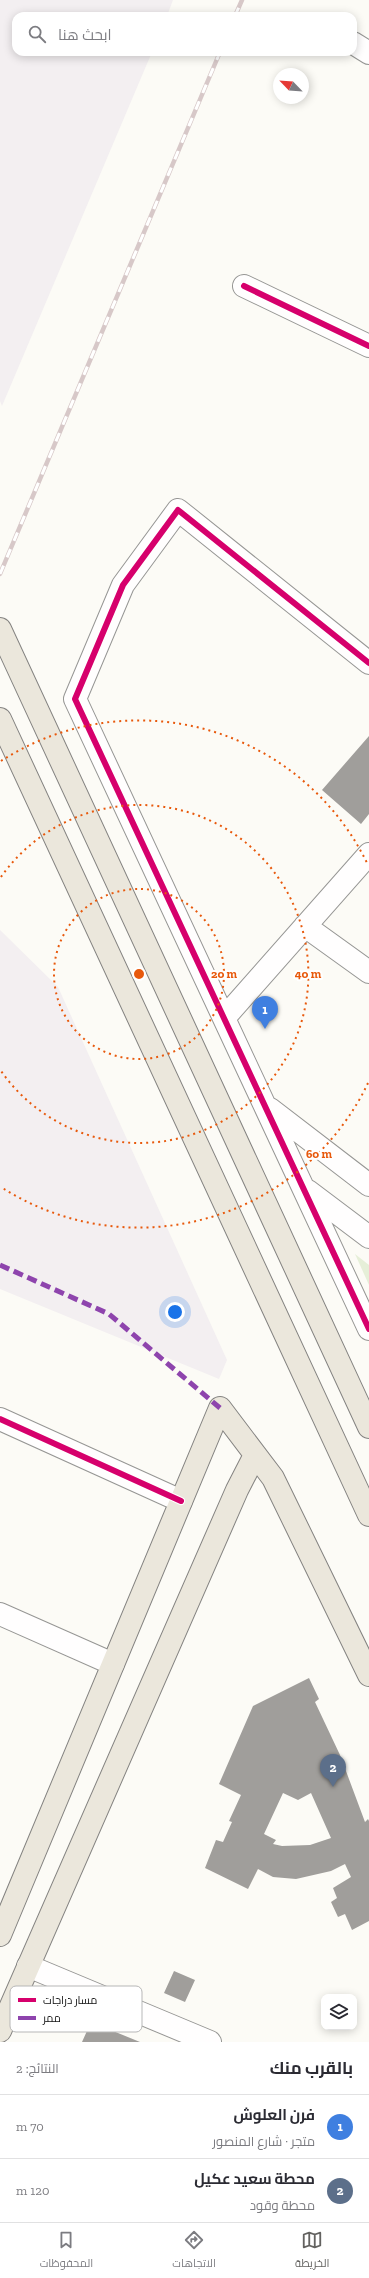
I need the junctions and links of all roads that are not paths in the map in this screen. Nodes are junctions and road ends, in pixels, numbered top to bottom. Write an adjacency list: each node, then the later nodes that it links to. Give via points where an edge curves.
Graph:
1 (357, 46): 2 (street)
2 (369, 53)
3 (244, 286): 4 (street)
4 (369, 346)
5 (0, 629): 18 (main road)
6 (369, 663): 11 (street, via 178,510 123,585 75,699)
7 (0, 718): 21 (main road)
8 (369, 854): 9 (street)
9 (305, 926): 10 (street); 11 (street)
10 (369, 972)
11 (225, 1017): 12 (street)
12 (267, 1106): 13 (street); 14 (street)
13 (369, 1185)
14 (305, 1189): 15 (street); 16 (street)
15 (369, 1237)
16 (369, 1328)
17 (0, 1419): 20 (street)
18 (369, 1427)
19 (255, 1455): 20 (main road, via 220,1408); 24 (main road, via 273,1478); 26 (main road, via 237,1490)
20 (181, 1501): 23 (main road)
21 (369, 1515)
22 (0, 1614): 23 (street)
23 (113, 1664): 25 (main road)
24 (369, 1675)
25 (0, 1935)
26 (28, 1966): 27 (main road); 28 (street)
27 (19, 1986)
28 (76, 1986)
29 (10, 2008): 31 (main road)
30 (142, 2014): 32 (street)
31 (0, 2031)
32 (210, 2042)

